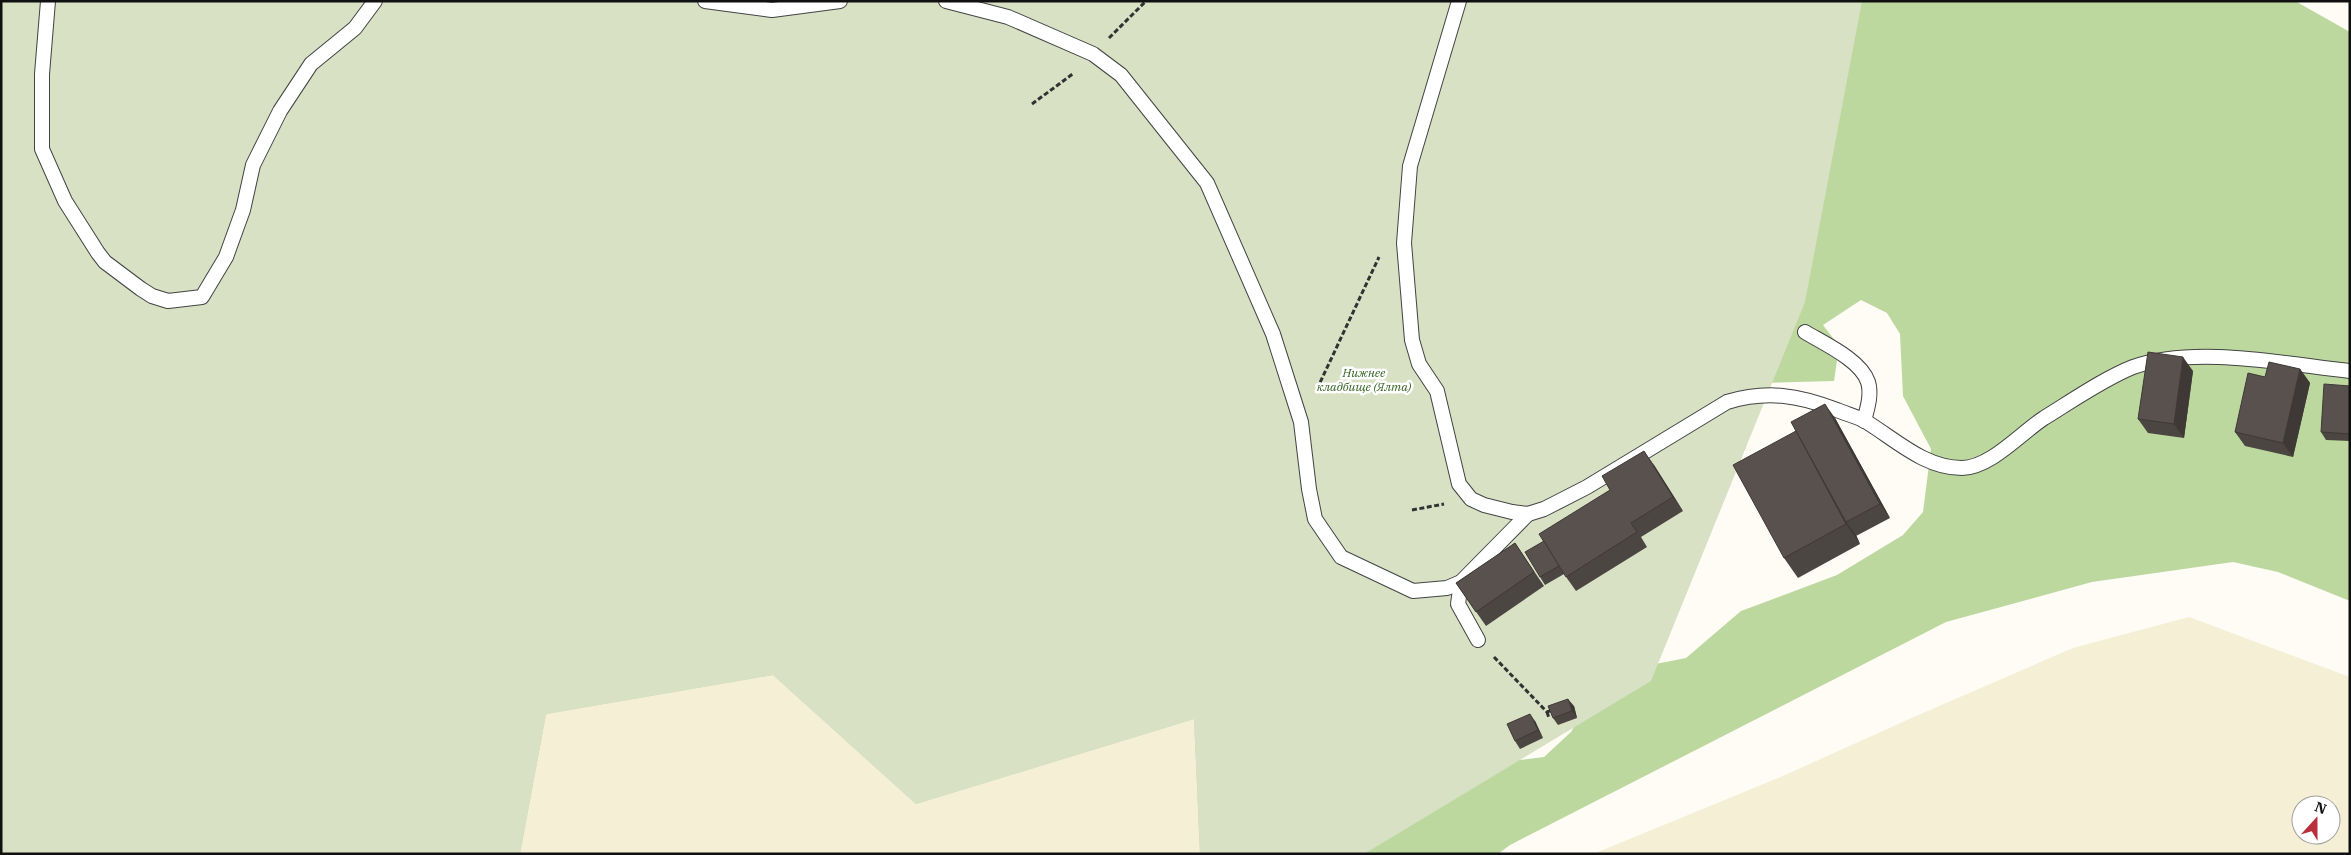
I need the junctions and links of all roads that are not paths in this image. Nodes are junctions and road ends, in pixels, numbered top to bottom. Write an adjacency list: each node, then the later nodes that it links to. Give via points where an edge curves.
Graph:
1 (48, 1): 2 (lane, via 42,74 42,149 64,201 102,258 152,296 168,302 202,297 226,256 244,210 253,165 280,111 312,64 355,28)
2 (375, 1)
3 (705, 1): 4 (lane, via 772,10)
4 (840, 1)
5 (946, 1): 11 (lane, via 1008,17 1095,55 1121,75 1207,183 1273,334 1301,422 1315,519 1341,557 1413,591 1447,588)
6 (1459, 1): 10 (lane, via 1410,166 1404,243 1412,340 1419,364 1437,391 1459,484 1471,499 1484,505)
7 (1805, 332): 9 (lane, via 1856,365 1868,382 1869,400)
8 (2350, 371): 9 (lane, via 2215,357 2135,366 2043,419 1975,467 1960,468 1920,456 1900,447)
9 (1864, 421): 10 (lane, via 1789,395 1746,396 1720,405 1587,487)
10 (1528, 514): 11 (lane)
11 (1461, 582): 12 (lane, via 1458,604)
12 (1478, 640)

